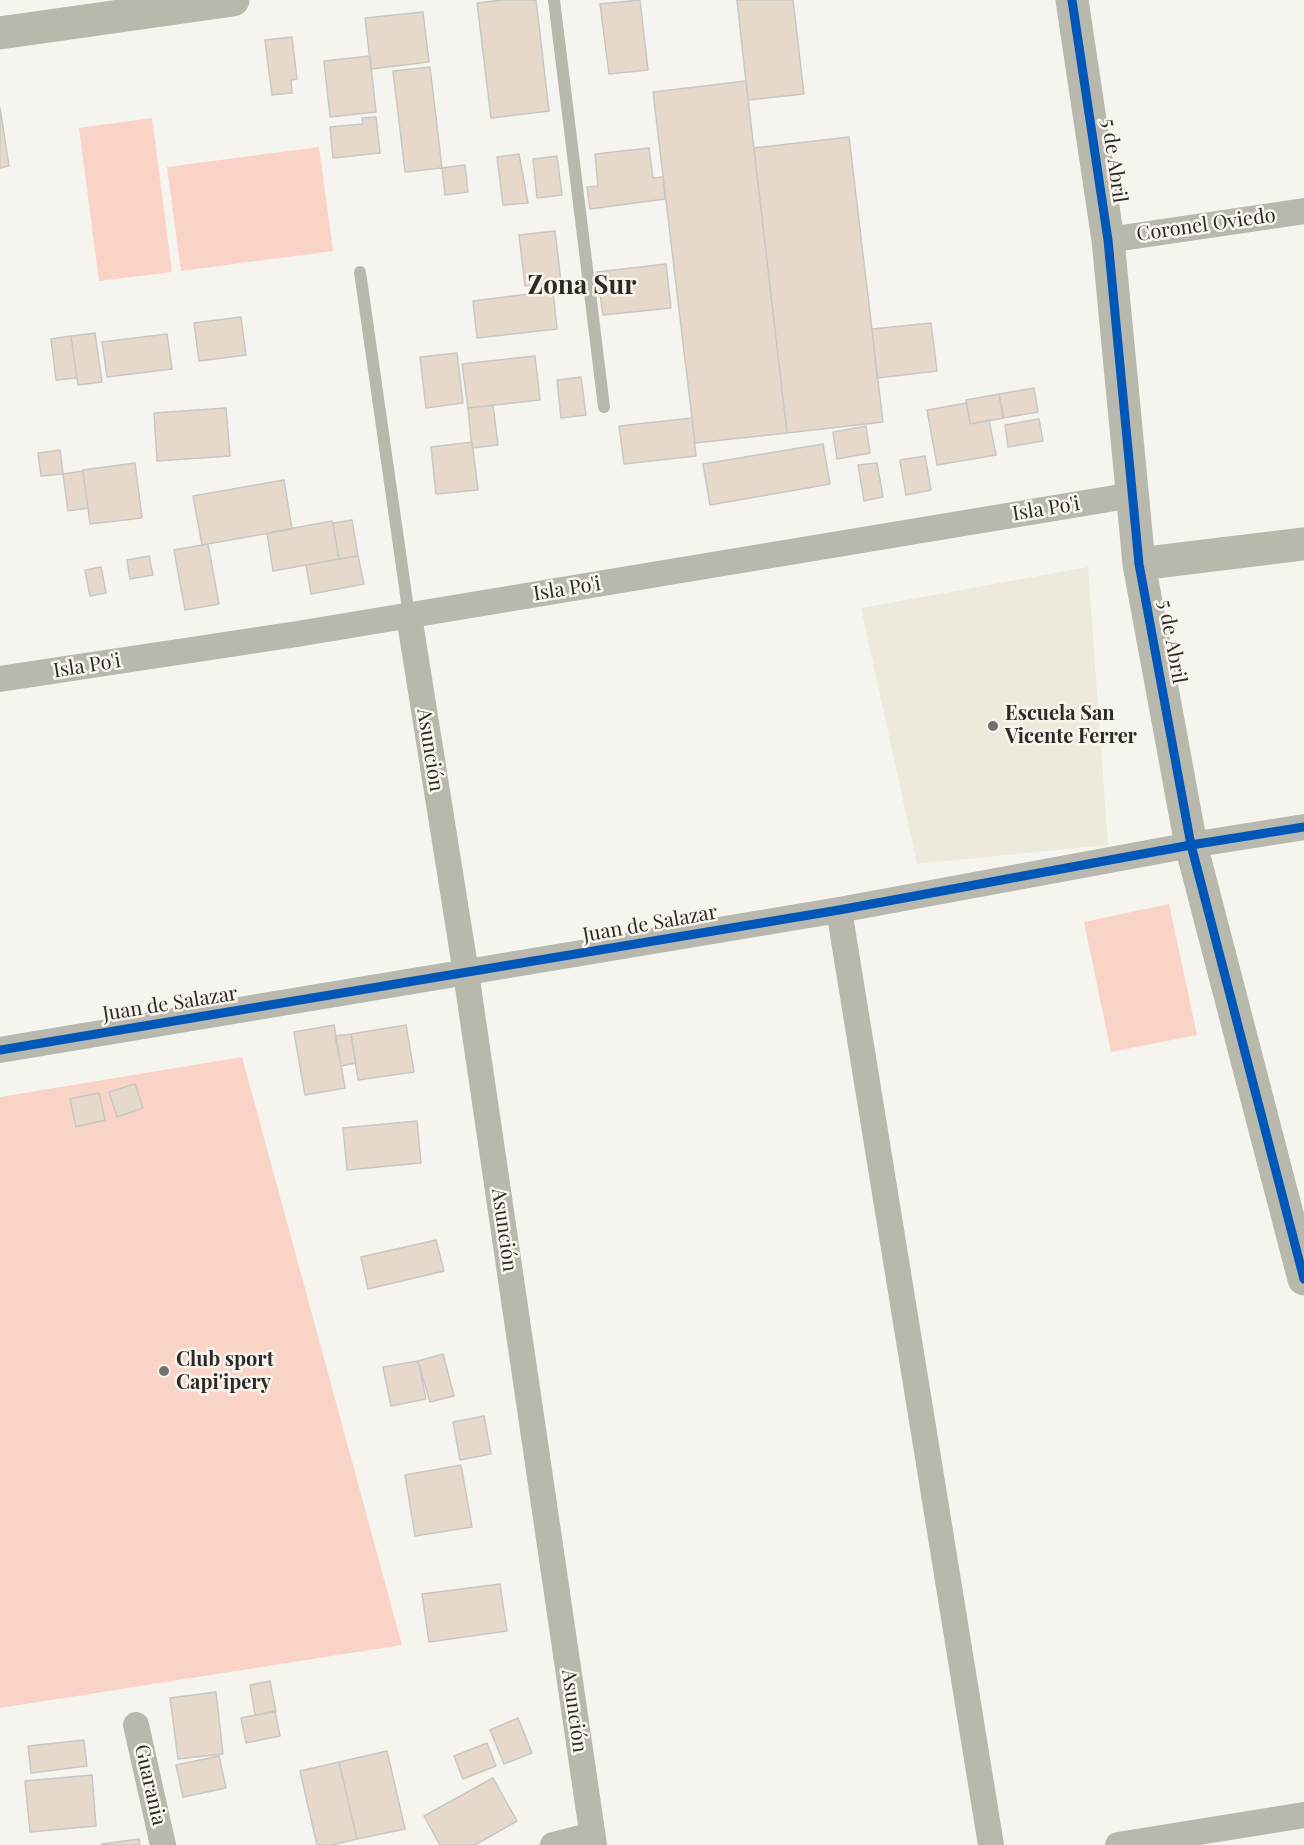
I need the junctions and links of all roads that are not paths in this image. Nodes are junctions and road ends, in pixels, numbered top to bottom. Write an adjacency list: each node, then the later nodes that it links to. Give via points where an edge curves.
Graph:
1 (233, 0): 4 (street)
2 (554, 0): 8 (lane)
3 (1072, 0): 6 (street, 5 de Abril)
4 (0, 33)
5 (1304, 211): 6 (street, Coronel Oviedo)
6 (1107, 240): 9 (street, 5 de Abril)
7 (360, 272): 12 (lane)
8 (604, 407)
9 (1132, 495): 11 (street, 5 de Abril); 12 (street, Isla Po'i)
10 (1304, 544): 11 (street)
11 (1139, 564): 15 (street, 5 de Abril)
12 (409, 616): 13 (street, Isla Po'i); 17 (street, Asunción)
13 (0, 679)
14 (1304, 827): 15 (street, Juan de Salazar)
15 (1191, 845): 16 (street, Juan de Salazar); 19 (street, 5 de Abril)
16 (839, 910): 17 (street, Juan de Salazar); 25 (street)
17 (466, 973): 18 (street, Juan de Salazar); 22 (street, Asunción)
18 (0, 1050)
19 (1304, 1279)
20 (136, 1725): 23 (street, Guarania)
21 (1304, 1815): 26 (street)
22 (593, 1840): 24 (street)
23 (163, 1845)
24 (553, 1845)
25 (991, 1845)
26 (1118, 1845)

